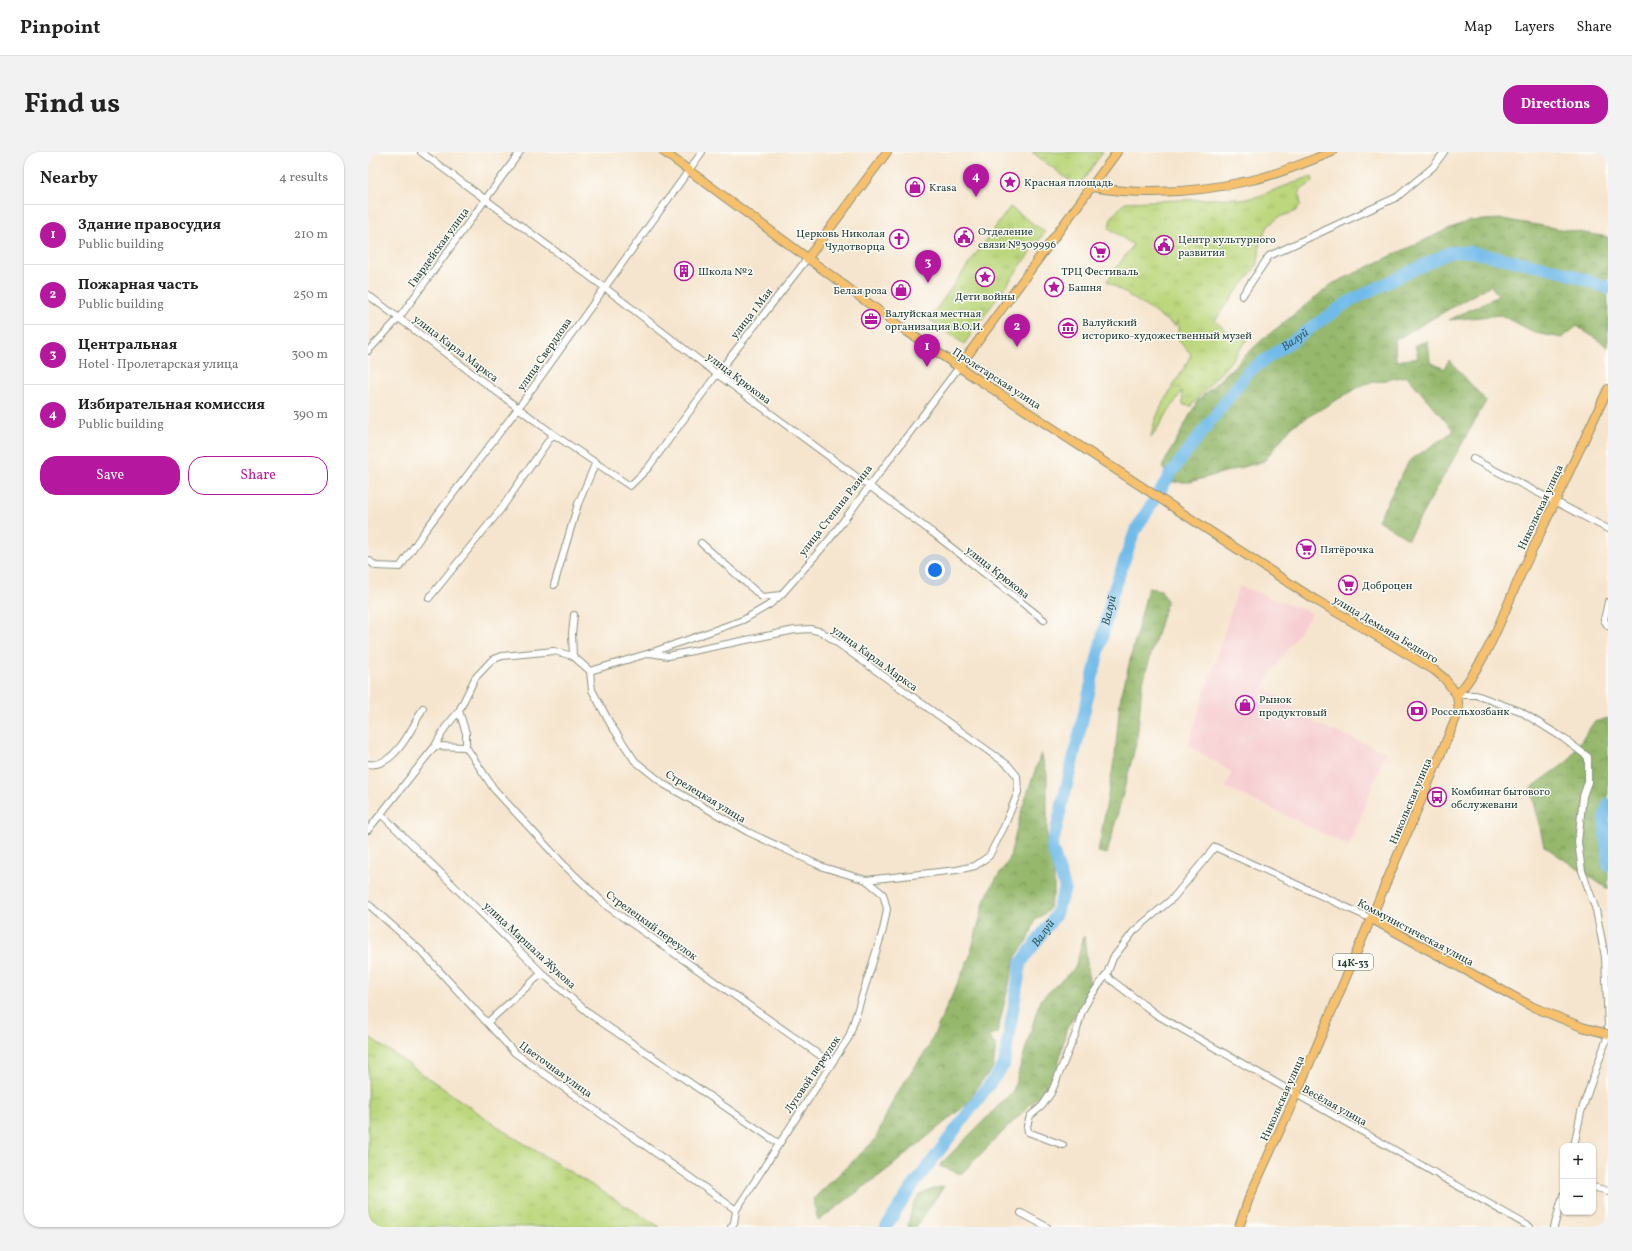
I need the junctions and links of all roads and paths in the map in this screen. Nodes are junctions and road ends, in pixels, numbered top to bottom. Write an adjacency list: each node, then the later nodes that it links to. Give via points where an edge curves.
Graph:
1 (421, 152): 11 (street, улица Крюкова)
2 (520, 152): 11 (street, Гвардейская улица)
3 (664, 152): 9 (main road, Пролетарская улица)
4 (702, 152): 9 (street, улица Свердлова)
5 (887, 152): 12 (main road, улица 1 Мая)
6 (1117, 152): 10 (main road, улица Степана Разина)
7 (1332, 152): 10 (main road, via 1290,169 1217,187 1133,192)
8 (1444, 152): 15 (street, via 1433,167 1397,197 1269,256)
9 (689, 170): 12 (main road, Пролетарская улица); 13 (street, улица Свердлова)
10 (1092, 187): 18 (main road, улица Степана Разина)
11 (485, 198): 13 (street, улица Крюкова); 16 (street, Гвардейская улица)
12 (806, 259): 18 (main road, Пролетарская улица); 19 (street, улица 1 Мая)
13 (604, 287): 19 (street, улица Крюкова); 21 (street, улица Свердлова)
14 (368, 295): 16 (street, улица Карла Маркса)
15 (1242, 296)
16 (399, 318): 17 (street, Гвардейская улица); 21 (street, улица Карла Маркса)
17 (368, 351)
18 (959, 367): 26 (street, улица Степана Разина); 28 (main road, Пролетарская улица)
19 (717, 374): 25 (street, улица 1 Мая, via 648,468); 26 (street, улица Крюкова)
20 (1608, 389): 27 (main road, Никольская улица)
21 (519, 407): 22 (street, улица Карла Маркса); 31 (street, улица Свердлова, via 400,567 376,566)
22 (553, 434): 24 (street, улица Карла Маркса); 34 (street, via 501,509)
23 (1473, 459): 27 (street)
24 (596, 462): 25 (street, улица Карла Маркса); 32 (street, via 578,504)
25 (630, 486)
26 (868, 486): 33 (street, улица Степана Разина, via 828,540); 37 (street, улица Крюкова)
27 (1555, 501): 29 (street); 42 (main road, Никольская улица, via 1495,636 1473,676)
28 (1194, 520): 42 (main road, улица Демьяна Бедного, via 1309,596 1434,670)
29 (1608, 529)
30 (701, 543): 33 (street, via 762,597)
31 (368, 560)
32 (554, 585)
33 (780, 595): 39 (street, улица Степана Разина, via 769,605 743,620)
34 (429, 598)
35 (1608, 602): 38 (street, via 1604,620)
36 (574, 614): 40 (street)
37 (1044, 620)
38 (1608, 626)
39 (650, 654): 41 (street, улица Степана Разина); 50 (street, улица Карла Маркса, via 668,656 795,630 810,629 822,632 1008,765 1017,776 1018,792 1004,827 989,856 975,866)
40 (573, 656): 41 (street); 44 (street, via 554,651 502,656 492,660 475,678)
41 (590, 671): 50 (street, Стрелецкая улица, via 592,690 611,725 635,761 665,785 748,832 824,867)
42 (1457, 695): 52 (main road, Никольская улица / 14К-33, via 1459,711); 56 (street, via 1476,695 1520,711 1588,757 1588,782 1583,796 1578,837 1582,871 1596,910 1605,957)
43 (423, 708): 47 (street, via 406,739 387,761)
44 (459, 711): 45 (street); 46 (street, Стрелецкий переулок, via 466,733)
45 (435, 746): 46 (street); 48 (street)
46 (466, 747): 58 (street, Стрелецкий переулок, via 494,789 564,865 608,907)
47 (368, 764)
48 (381, 814): 49 (street); 53 (street, улица Маршала Жукова)
49 (368, 830)
50 (866, 880): 58 (street, Луговой переулок, via 883,894 887,909 883,930 849,1037)
51 (368, 904): 55 (street, Цветочная улица, via 421,951)
52 (1372, 919): 54 (street, Коммунистическая улица, via 1215,847 1173,898 1134,931 1113,958); 57 (main road, Коммунистическая улица, via 1531,1006); 59 (main road, Никольская улица / 14К-33)
53 (542, 973): 55 (street); 60 (street, улица Маршала Жукова, via 591,1015)
54 (1107, 974): 59 (street, Весёлая улица, via 1156,1015); 62 (street, via 1082,1011 1051,1093 1042,1106 1030,1116 1027,1126 1028,1132)
55 (488, 1022): 66 (street, Цветочная улица, via 515,1053)
56 (1608, 1026)
57 (1608, 1035): 61 (street, via 1581,1112)
58 (831, 1063): 60 (street, Луговой переулок)
59 (1296, 1095): 70 (main road, Никольская улица / 14К-33, via 1249,1198); 71 (street, Весёлая улица)
60 (778, 1143): 66 (street, Луговой переулок)
61 (1575, 1143)
62 (1063, 1145)
63 (1596, 1188): 64 (street)
64 (1608, 1191)
65 (1560, 1206): 72 (street)
66 (736, 1210): 68 (street, Луговой переулок)
67 (1021, 1213): 69 (street)
68 (731, 1227)
69 (1047, 1227)
70 (1239, 1227)
71 (1530, 1227)
72 (1554, 1227)

